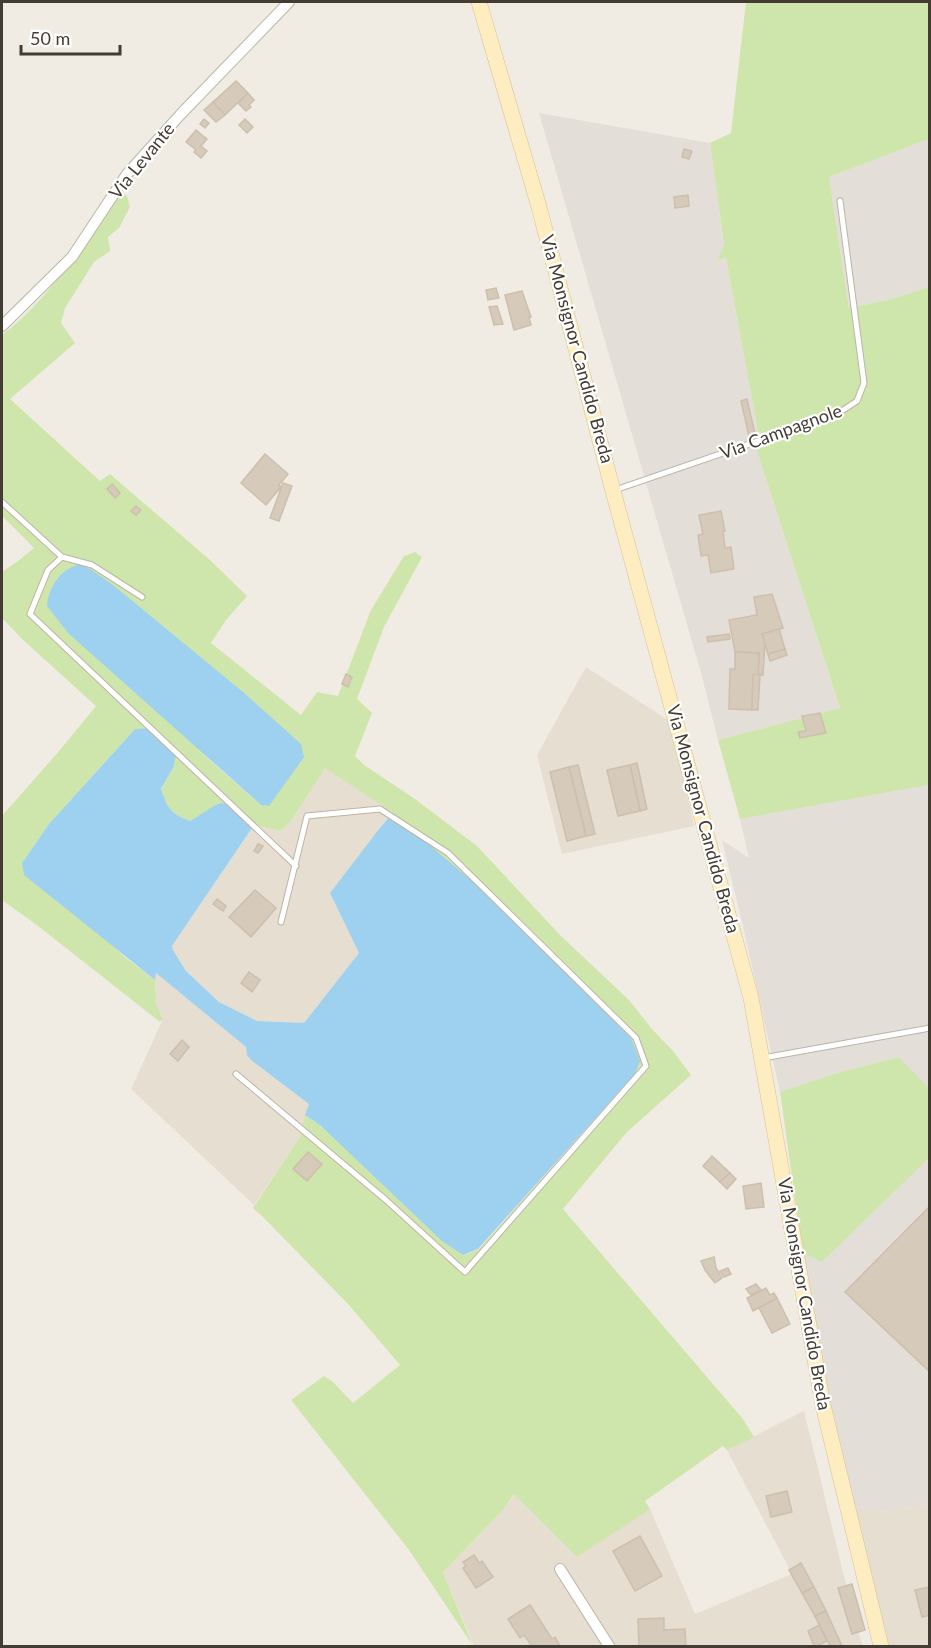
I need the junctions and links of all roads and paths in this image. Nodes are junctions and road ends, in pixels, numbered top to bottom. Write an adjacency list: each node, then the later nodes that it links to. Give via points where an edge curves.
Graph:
1 (289, 2): 4 (street, Via Levante, via 127,174 72,257)
2 (479, 2): 5 (main road, Via Monsignor Candido Breda, via 539,207)
3 (840, 201): 5 (lane, Via Campagnole, via 864,383 857,401 837,414)
4 (2, 326)
5 (613, 491): 12 (main road, Via Monsignor Candido Breda, via 752,998)
6 (2, 502): 7 (lane)
7 (62, 557): 8 (lane, via 92,565); 9 (lane, via 48,570 30,614)
8 (142, 597)
9 (296, 866): 10 (lane); 13 (lane, via 307,816 380,809 448,853 636,1038 646,1066 465,1272)
10 (281, 922)
11 (930, 1028): 12 (lane)
12 (762, 1058): 16 (main road, Via Monsignor Candido Breda, via 823,1405)
13 (236, 1074)
14 (560, 1569): 15 (street)
15 (609, 1647)
16 (880, 1647)

